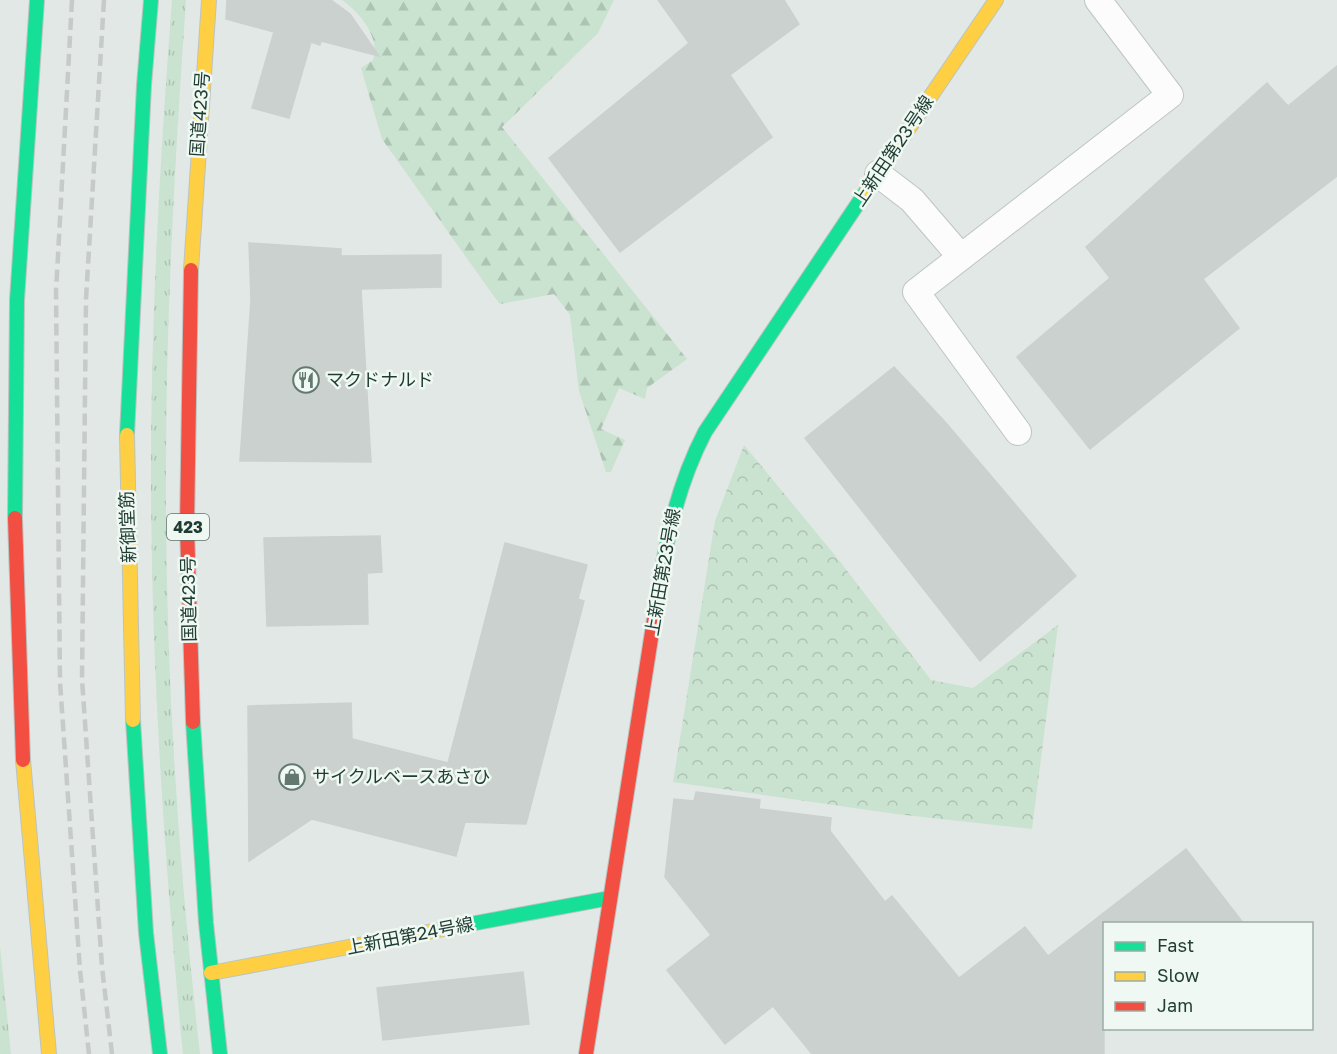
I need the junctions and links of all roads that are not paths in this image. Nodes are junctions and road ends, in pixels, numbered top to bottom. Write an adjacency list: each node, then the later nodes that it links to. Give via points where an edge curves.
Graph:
1 (37, 0): 11 (main road, via 28,93 15,454 17,627 25,799)
2 (151, 0): 12 (main road, 新御堂筋, via 126,452 134,754 146,933)
3 (209, 0): 10 (main road, 国道423号 / 423, via 194,207 187,466 194,728)
4 (996, 0): 6 (main road, 上新田第23号線)
5 (1098, 0): 7 (lane, via 1170,95)
6 (878, 174): 7 (lane, via 912,200); 9 (main road, 上新田第23号線, via 726,397 681,484 668,527)
7 (961, 257): 8 (lane, via 916,292)
8 (1018, 432)
9 (610, 898): 10 (main road, 上新田第24号線); 14 (main road, 上新田第23号線)
10 (211, 973): 13 (main road, 国道423号 / 423)
11 (49, 1054)
12 (160, 1054)
13 (220, 1054)
14 (586, 1054)

